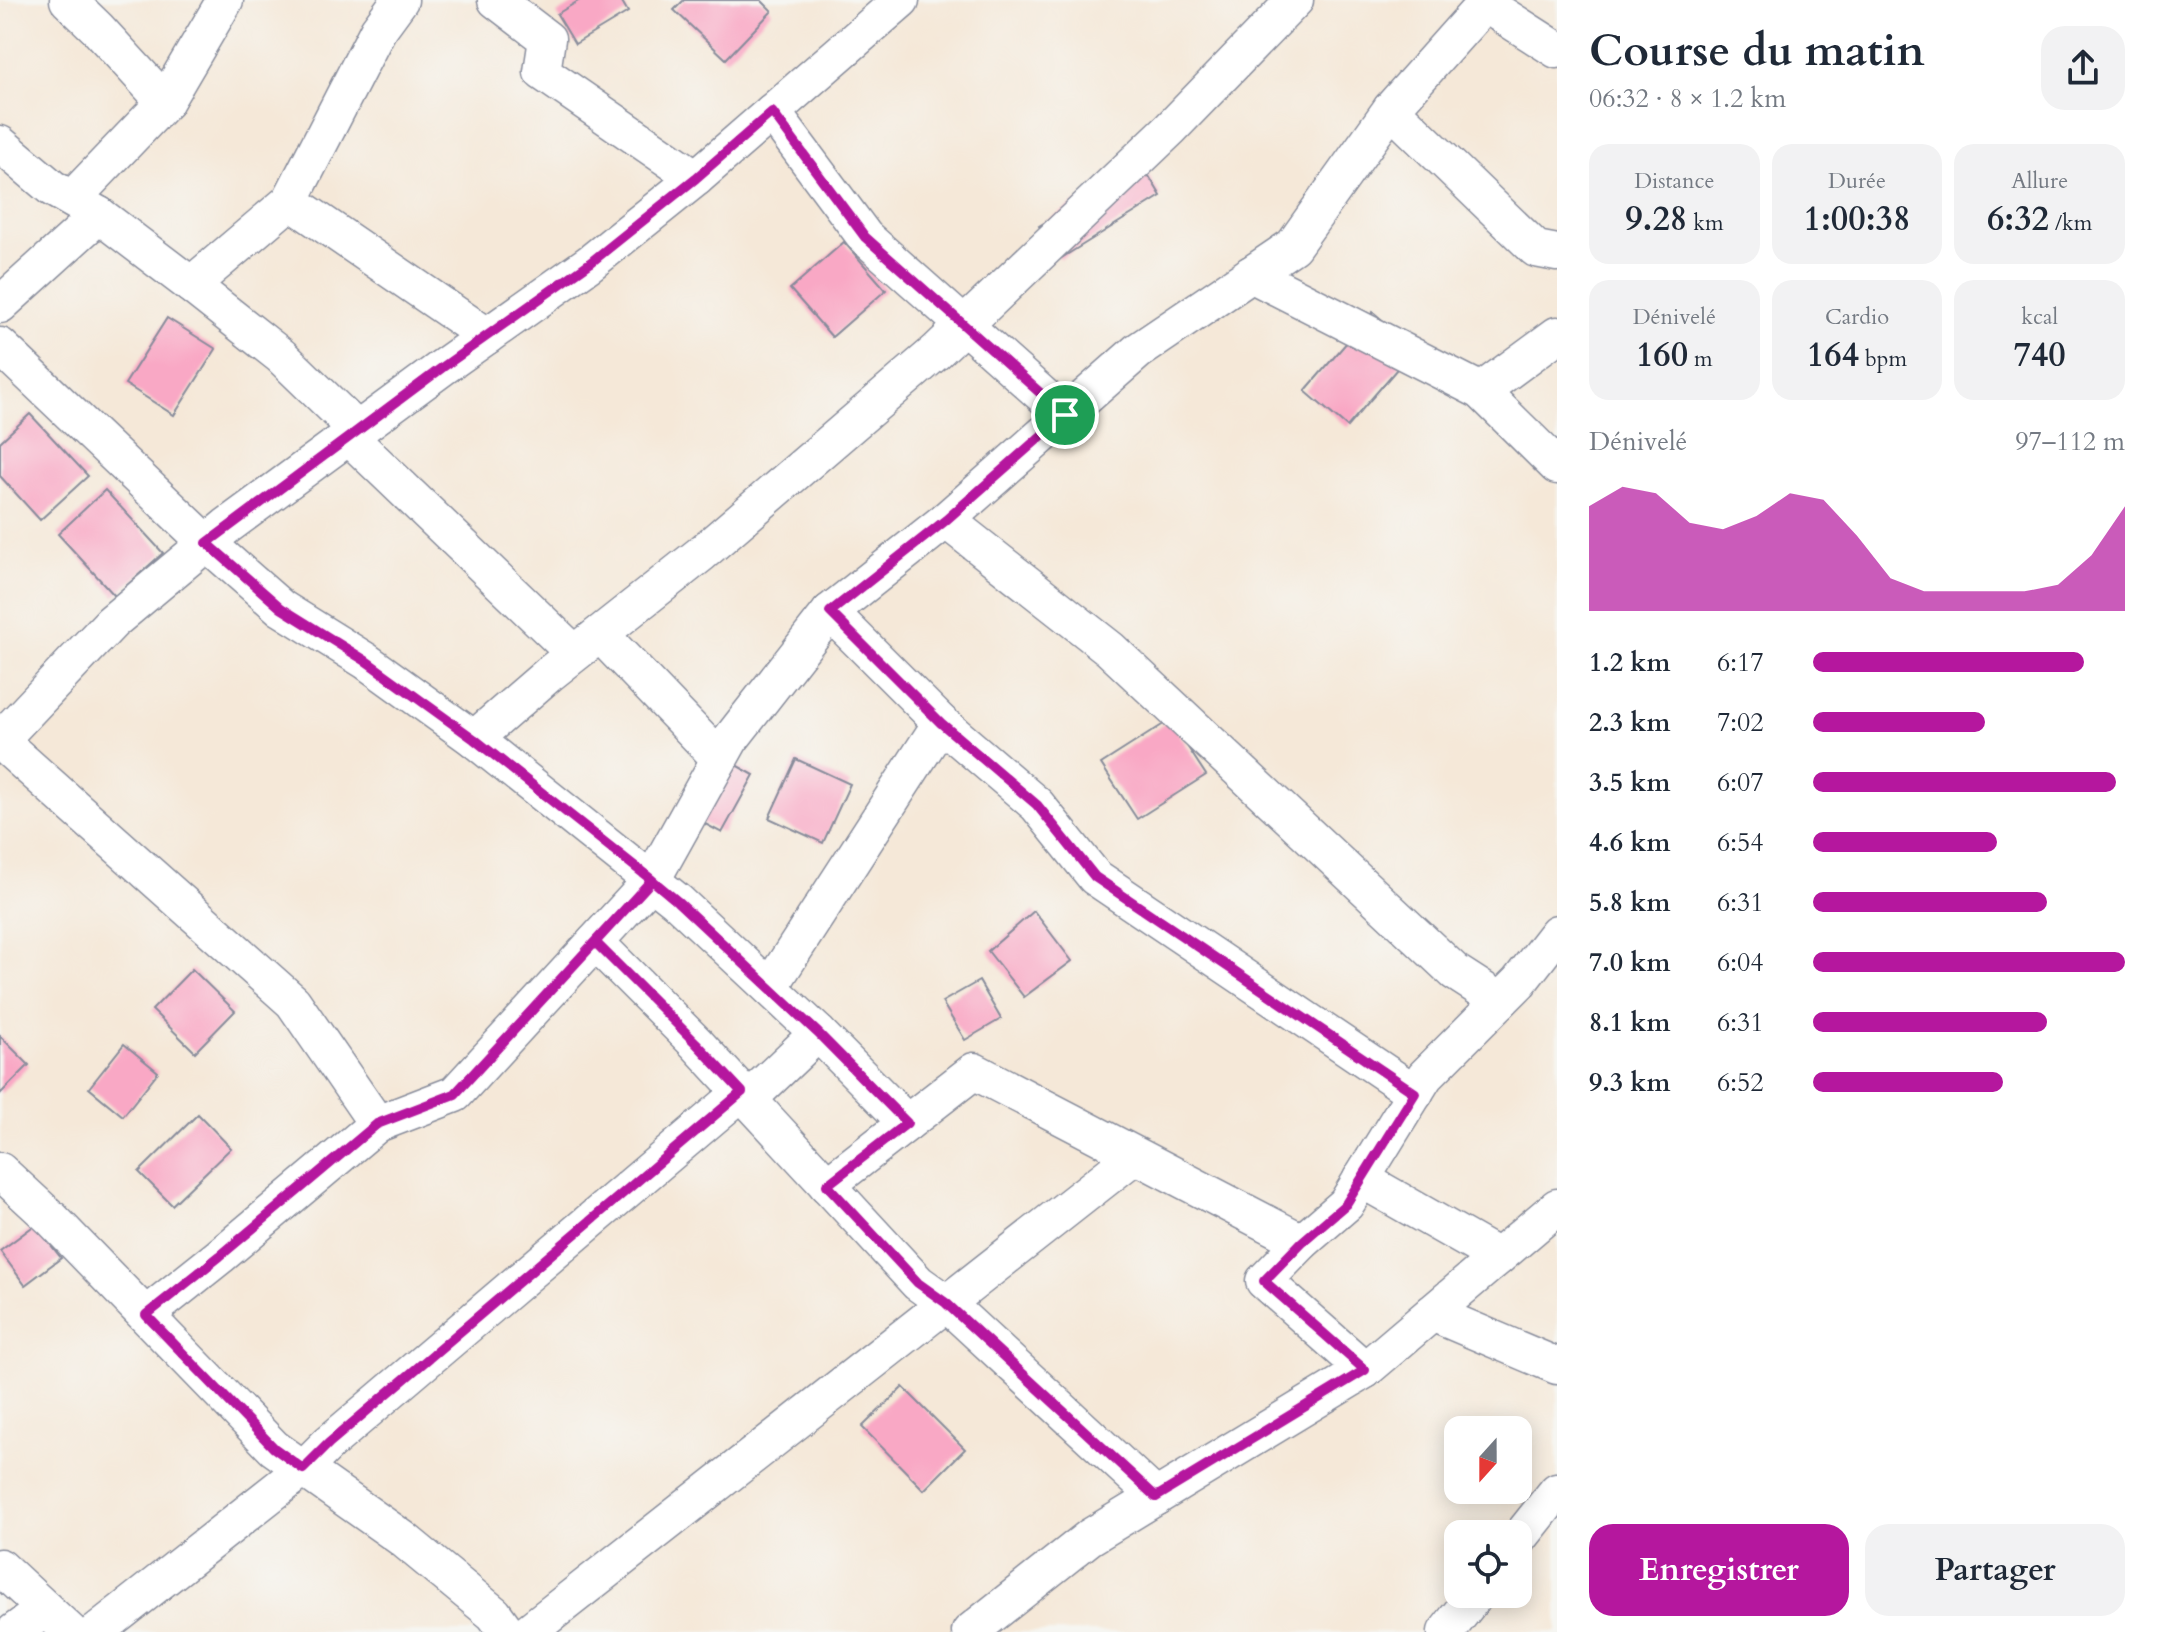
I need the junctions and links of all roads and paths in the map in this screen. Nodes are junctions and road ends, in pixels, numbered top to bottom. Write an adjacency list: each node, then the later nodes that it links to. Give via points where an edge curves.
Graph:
1 (68, 0): 9 (street)
2 (225, 0): 9 (street)
3 (400, 0): 14 (street, via 378,30)
4 (496, 0): 13 (street, via 547,39 542,72)
5 (901, 0): 11 (street)
6 (1295, 0): 20 (street, via 1170,129)
7 (1486, 2): 8 (street); 10 (street)
8 (1557, 50)
9 (165, 102): 15 (street)
10 (1391, 109): 16 (street, via 1536,249); 17 (street, via 1293,246)
11 (772, 112): 13 (street); 20 (street, via 865,237)
12 (0, 144): 15 (street, via 52,188)
13 (696, 178): 22 (street)
14 (290, 201): 18 (street); 22 (street)
15 (85, 207): 18 (street); 19 (street)
16 (1557, 253)
17 (1251, 274): 24 (street); 25 (street, via 1138,351)
18 (191, 285): 26 (street, via 292,367 349,422)
19 (0, 305)
20 (964, 325): 25 (street); 31 (street, via 712,544)
21 (1557, 335): 24 (street)
22 (487, 336): 26 (street)
23 (0, 346): 29 (street)
24 (1481, 391): 27 (street)
25 (1065, 415): 28 (street)
26 (348, 436): 29 (street); 31 (street)
27 (1557, 466)
28 (946, 520): 30 (street); 40 (street, via 1110,649 1455,972)
29 (207, 543): 33 (street, via 281,608); 34 (street, via 112,622)
30 (830, 612): 32 (street); 35 (street)
31 (587, 644): 33 (street); 35 (street)
32 (941, 723): 39 (street); 43 (street, via 1037,805 1095,877)
33 (474, 739): 36 (street)
34 (0, 740): 45 (street, via 293,1002)
35 (719, 758): 36 (street)
36 (652, 880): 38 (street); 39 (street)
37 (1557, 933): 40 (street)
38 (595, 942): 42 (street); 45 (street, via 455,1094)
39 (770, 987): 41 (street)
40 (1500, 1001): 43 (street, via 1425,1076)
41 (818, 1033): 42 (street, via 757,1091); 44 (street)
42 (742, 1092): 49 (street); 58 (street)
43 (1415, 1093): 48 (street)
44 (907, 1123): 46 (street, via 974,1071); 49 (street)
45 (377, 1124): 55 (street)
46 (1134, 1156): 51 (street); 53 (street)
47 (0, 1171): 55 (street)
48 (1361, 1179): 51 (street, via 1346,1204); 52 (street)
49 (827, 1185): 53 (street, via 918,1283)
50 (1557, 1207): 52 (street)
51 (1302, 1242): 57 (street, via 1264,1281)
52 (1498, 1257): 54 (street)
53 (946, 1303): 60 (street); 68 (street)
54 (1432, 1313): 56 (street); 57 (street)
55 (146, 1315): 58 (street, via 274,1448)
56 (1557, 1366)
57 (1365, 1370): 60 (street)
58 (303, 1469): 66 (street); 67 (street, via 403,1539 494,1614)
59 (1557, 1491): 61 (street)
60 (1156, 1497): 69 (street, via 1090,1537)
61 (1532, 1522)
62 (0, 1567): 64 (street)
63 (1465, 1608): 70 (street)
64 (58, 1620): 65 (street)
65 (14, 1632)
66 (96, 1632)
67 (507, 1632)
68 (528, 1632)
69 (970, 1632)
70 (1446, 1632)

